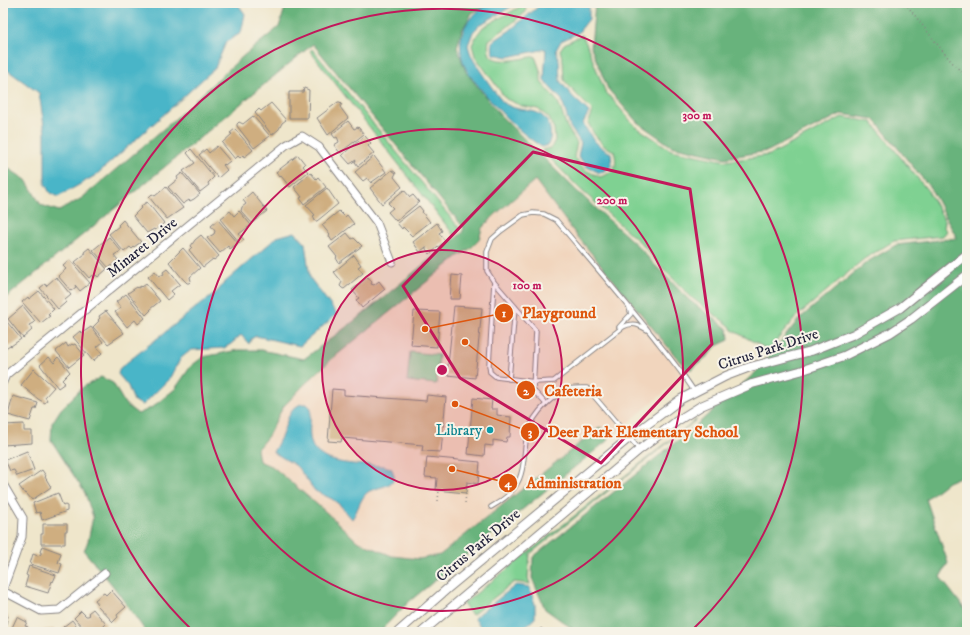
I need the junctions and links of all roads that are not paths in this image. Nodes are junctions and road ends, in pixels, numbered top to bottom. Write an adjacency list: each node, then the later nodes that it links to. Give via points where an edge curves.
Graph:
1 (967, 254): 12 (street, Citrus Park Drive, via 900,308 854,334 811,351 726,376)
2 (392, 262): 11 (street, Minaret Drive, via 377,223 319,147 302,136 286,145 231,190 6,376)
3 (967, 274): 15 (street, Citrus Park Drive, via 890,333 844,356 752,384 701,406)
4 (494, 282): 5 (lane, via 487,271 492,239 523,215 544,214 556,220); 6 (lane); 9 (lane, via 490,372 496,377)
5 (629, 306): 7 (lane); 8 (lane, via 631,314)
6 (515, 307): 9 (lane); 10 (lane, via 536,332)
7 (649, 331): 8 (lane, via 636,324 629,324); 12 (lane)
8 (612, 336): 10 (lane, via 554,380)
9 (509, 379): 10 (lane)
10 (532, 381): 13 (lane, via 533,390)
11 (3, 382)
12 (694, 391): 14 (street, Citrus Park Drive)
13 (546, 404): 14 (lane, via 567,390 588,388); 17 (lane, via 531,422 517,485 499,503)
14 (629, 438): 15 (lane); 20 (street, Citrus Park Drive, via 452,584)
15 (639, 450): 21 (street, Citrus Park Drive)
16 (3, 484): 19 (street, via 23,518 22,537)
17 (491, 507)
18 (105, 574): 19 (street, via 59,610 41,611)
19 (3, 590)
20 (398, 632)
21 (422, 632)

